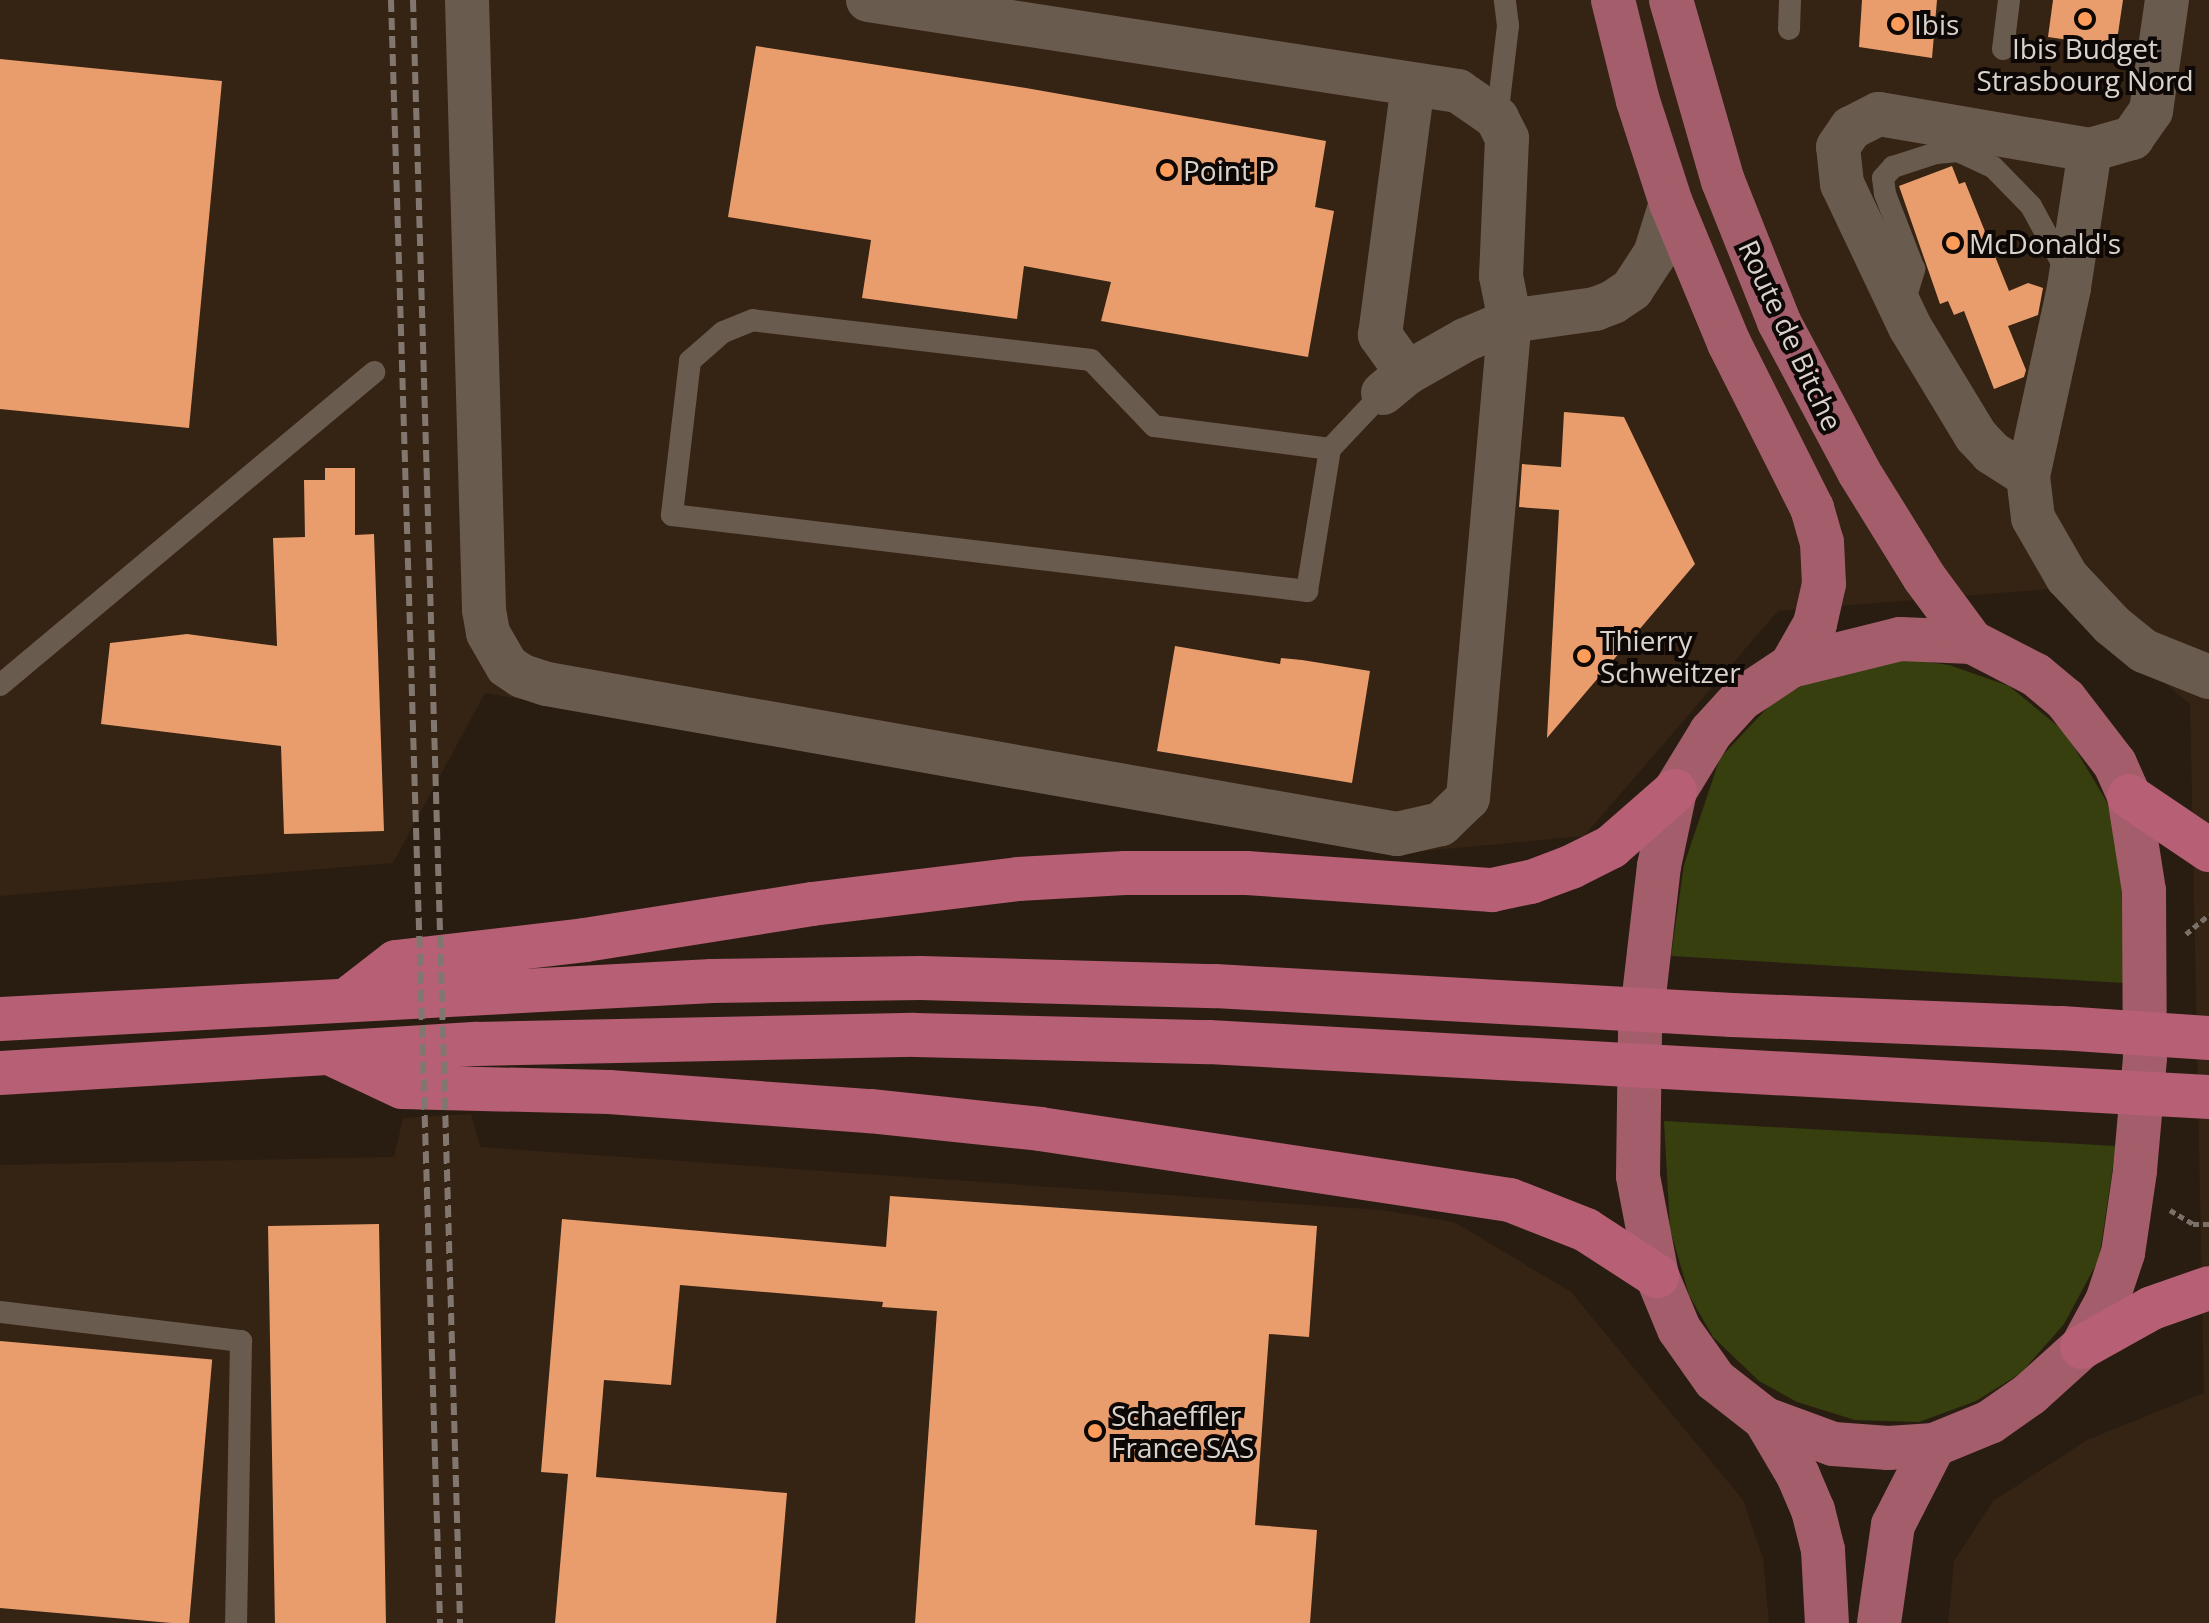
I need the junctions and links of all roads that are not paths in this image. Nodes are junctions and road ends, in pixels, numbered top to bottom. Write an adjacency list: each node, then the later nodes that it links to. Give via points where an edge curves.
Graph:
1 (467, 0): 17 (street, via 484,610 496,651 507,666 534,680 1397,834 1441,824 1468,798)
2 (868, 0): 11 (street)
3 (1505, 0): 12 (lane, via 1508,26)
4 (1613, 0): 14 (main road, Route de Bitche)
5 (1671, 0): 22 (main road, Route de Bitche, via 1723,181 1779,322 1866,483)
6 (1790, 0): 9 (lane)
7 (2009, 0): 10 (lane)
8 (2167, 0): 13 (street, via 2151,111 2132,138)
9 (1789, 29)
10 (2003, 49)
11 (1413, 86): 12 (street, via 1458,91); 19 (street, via 1380,335)
12 (1497, 118): 17 (street, via 1507,138 1501,276)
13 (2090, 150): 15 (street); 16 (street, via 1879,114 1851,128 1838,147 1842,184)
14 (1671, 203): 17 (street, via 1655,254 1632,289 1595,309); 23 (main road, Route de Bitche, via 1729,343 1812,508 1822,542 1824,584 1815,624)
15 (2070, 277): 16 (lane, via 2031,206 1993,167 1958,151 1936,153 1893,167 1883,178 1914,269); 21 (street)
16 (1902, 310): 21 (street, via 1976,436)
17 (1510, 321): 19 (street, via 1465,340)
18 (374, 372): 25 (lane)
19 (1395, 383): 20 (lane)
20 (1330, 449): 20 (lane, via 1307,591 672,515 690,361 723,332 753,320 1091,360 1154,426)
21 (2028, 476): 24 (street, via 2033,518 2067,577 2144,651)
22 (1972, 642): 23 (main road, via 1900,639); 27 (main road, via 2036,675 2065,699 2108,753)
23 (1791, 666): 26 (main road, via 1741,699 1711,732)
24 (2209, 677)
25 (0, 685)
26 (1675, 791): 29 (highway, via 1611,847 1558,872 1492,890 1247,873 1034,878 885,894 585,940); 35 (main road, via 1659,866 1640,1030 1638,1176)
27 (2129, 796): 28 (highway); 38 (main road, via 2144,891 2145,1058 2123,1253 2107,1301)
28 (2209, 850)
29 (474, 972): 30 (highway, via 396,979 347,1000); 31 (highway, via 712,981 921,978 1215,986)
30 (0, 1019)
31 (2209, 1038)
32 (478, 1065): 33 (highway, via 401,1068 331,1053); 34 (highway, via 915,1035 1209,1042); 35 (highway, via 730,1099 1040,1129 1510,1200 1586,1230)
33 (0, 1073)
34 (2209, 1097)
35 (1657, 1276): 39 (main road, via 1679,1329 1715,1380)
36 (2209, 1288): 38 (highway, via 2152,1308)
37 (0, 1312): 41 (lane, via 241,1341)
38 (2082, 1347): 40 (main road, via 1990,1422)
39 (1765, 1419): 40 (main road, via 1833,1444); 42 (main road, via 1813,1510 1823,1550)
40 (1934, 1445): 43 (main road, via 1893,1525)
41 (236, 1623)
42 (1827, 1623)
43 (1879, 1623)

